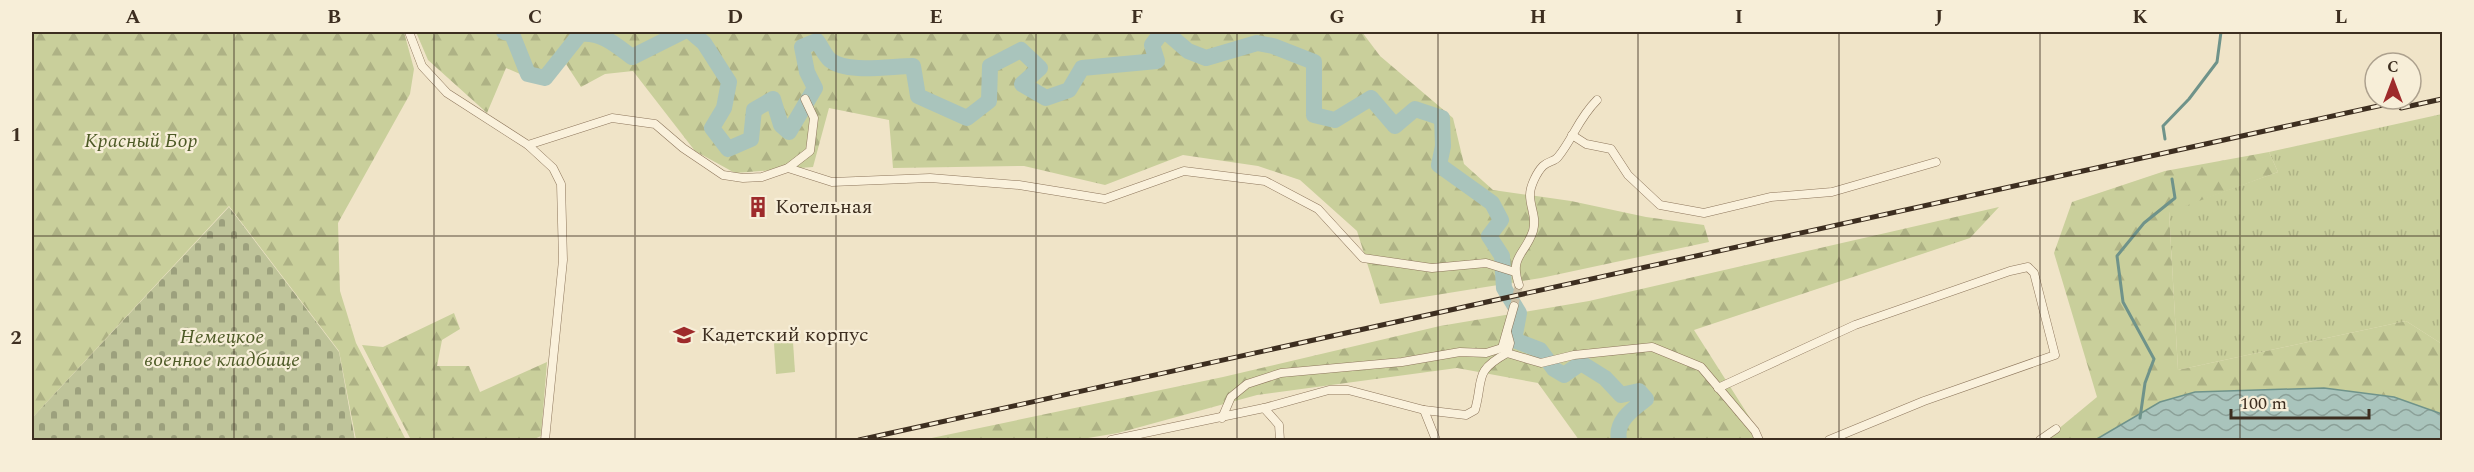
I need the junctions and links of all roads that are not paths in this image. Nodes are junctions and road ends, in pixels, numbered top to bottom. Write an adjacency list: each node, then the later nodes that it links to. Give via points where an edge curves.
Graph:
1 (409, 32): 5 (street, via 422,66 447,93)
2 (805, 99): 7 (street, via 814,118 810,151)
3 (1597, 100): 4 (street, via 1582,114)
4 (1572, 135): 6 (street, via 1586,144 1611,149 1628,175 1660,205 1704,213 1771,197 1832,192); 8 (street, via 1557,160 1544,164 1533,182 1530,195 1536,223 1518,256)
5 (528, 145): 7 (street, via 612,118 655,124 723,175 762,177); 18 (street, via 553,168 561,184 563,260)
6 (1936, 162)
7 (788, 168): 8 (street, via 832,182 930,178 1019,185 1106,198 1184,171 1265,181 1318,209 1363,258 1432,268 1486,263)
8 (1515, 272): 9 (street)
9 (1519, 285)
10 (1514, 306): 11 (street)
11 (1507, 332): 12 (street); 16 (street, via 1502,348 1486,353 1460,351 1402,362 1281,373 1247,384 1231,397)
12 (1507, 353): 13 (street, via 1541,363 1574,355 1652,347 1701,367); 15 (street, via 1489,363 1475,410 1467,415)
13 (1718, 388): 22 (street); 23 (street, via 1866,321 2010,271 2028,267 2034,273 2055,355 1924,401)
14 (1264, 408): 15 (street, via 1329,390 1348,390); 16 (street); 20 (street, via 1278,425)
15 (1424, 410): 21 (street)
16 (1222, 418): 19 (street)
17 (2056, 429): 24 (street)
18 (545, 441)
19 (1111, 441)
20 (1280, 441)
21 (1436, 441)
22 (1759, 441)
23 (1829, 441)
24 (2040, 441)

